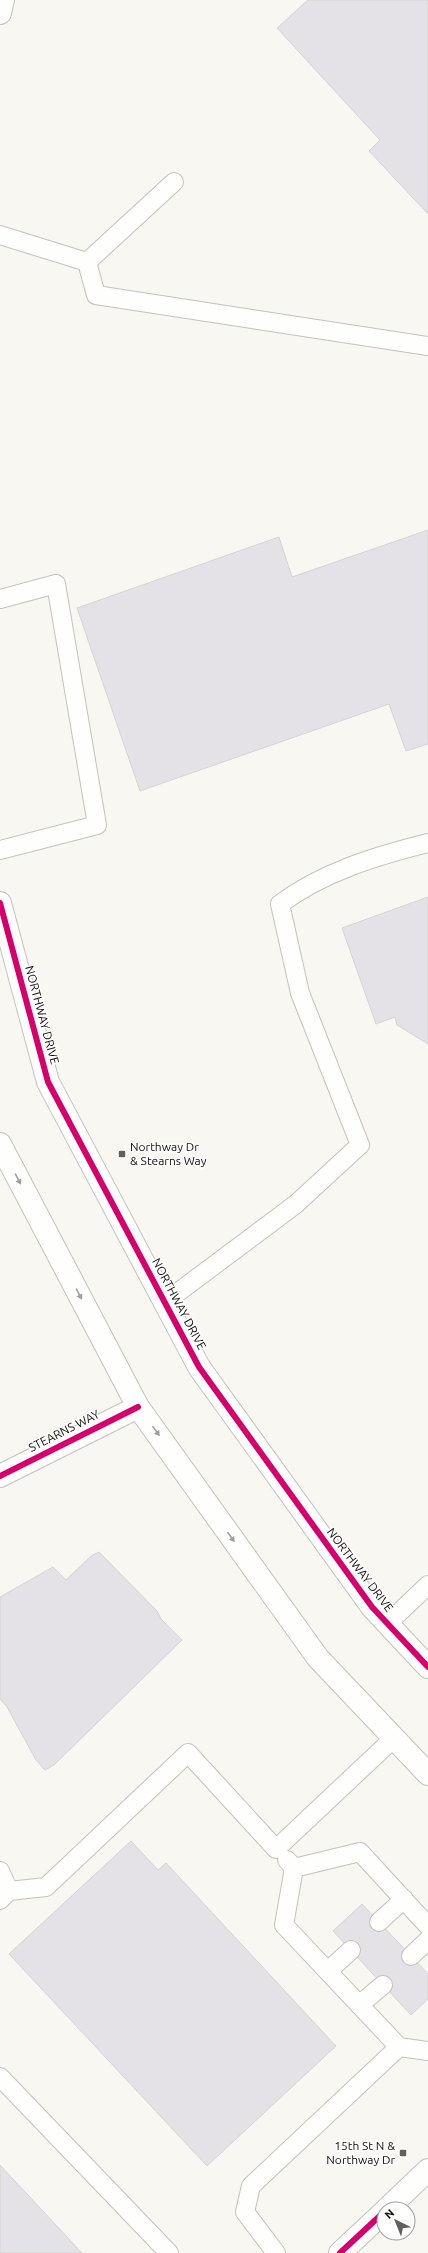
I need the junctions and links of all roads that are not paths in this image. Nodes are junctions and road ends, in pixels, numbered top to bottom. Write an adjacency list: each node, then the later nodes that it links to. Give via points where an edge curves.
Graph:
1 (3, 0): 2 (street)
2 (0, 13)
3 (174, 182): 5 (lane)
4 (0, 235): 5 (lane)
5 (87, 262): 6 (lane, via 96,295)
6 (428, 346)
7 (0, 599): 9 (lane, via 56,584 97,825)
8 (428, 843): 12 (lane, via 378,856 302,887 280,904 300,993 360,1145 296,1204)
9 (0, 850)
10 (0, 903): 12 (street, NORTHWAY DRIVE, via 48,1082)
11 (0, 1144): 13 (street, one-way to 13)
12 (165, 1302): 16 (street, NORTHWAY DRIVE, via 199,1367 372,1607)
13 (138, 1407): 14 (street, STEARNS WAY); 18 (street, one-way to 18, via 318,1658)
14 (0, 1476)
15 (428, 1585): 16 (lane)
16 (387, 1624): 17 (street, NORTHWAY DRIVE)
17 (428, 1667)
18 (394, 1738): 19 (street); 20 (lane)
19 (428, 1774)
20 (276, 1849): 21 (lane); 23 (lane, via 188,1753 46,1887)
21 (294, 1868): 24 (lane, via 360,1852); 30 (lane, via 284,1925)
22 (0, 1871): 23 (lane)
23 (4, 1896)
24 (404, 1899): 25 (lane); 26 (lane)
25 (379, 1922)
26 (428, 1926)
27 (428, 1940): 29 (lane)
28 (351, 1950): 30 (lane)
29 (412, 1956)
30 (328, 1971): 32 (lane)
31 (383, 1985): 32 (lane)
32 (360, 2005): 33 (lane)
33 (399, 2047): 34 (lane); 40 (lane, via 251,2186 246,2212)
34 (428, 2051)
35 (0, 2077): 39 (lane)
36 (428, 2170): 37 (street)
37 (395, 2201)
38 (376, 2219): 41 (street)
39 (169, 2253)
40 (276, 2253)
41 (340, 2253)

